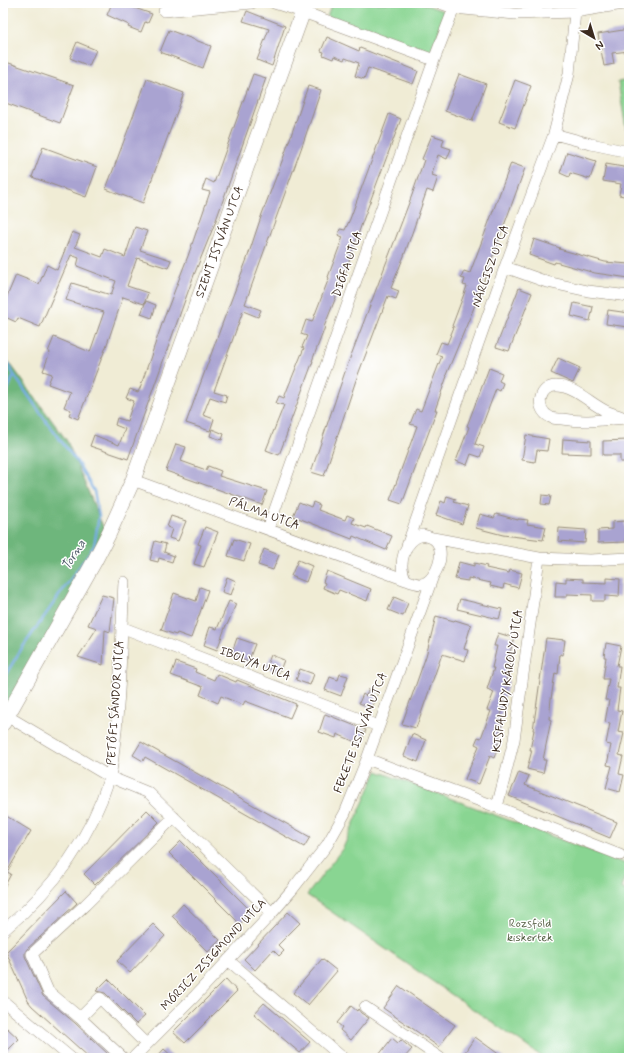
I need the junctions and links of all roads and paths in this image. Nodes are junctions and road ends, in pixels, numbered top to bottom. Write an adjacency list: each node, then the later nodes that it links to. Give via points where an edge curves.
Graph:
1 (252, 3): 7 (street)
2 (277, 3): 5 (street)
3 (440, 3): 6 (street)
4 (629, 3): 8 (street)
5 (305, 7): 9 (street); 15 (main road, SZENT ISTVÁN UTCA)
6 (454, 8): 8 (street, via 515,14); 9 (street, DIÓFA UTCA)
7 (164, 11)
8 (574, 12): 10 (street, NÁRCISZ UTCA, via 569,74)
9 (434, 60): 17 (street, DIÓFA UTCA)
10 (554, 134): 11 (street); 12 (street, NÁRCISZ UTCA)
11 (629, 152)
12 (505, 267): 13 (street, via 588,291); 16 (street, NÁRCISZ UTCA)
13 (629, 296)
14 (627, 417): 14 (street, via 578,422 550,417 542,410 539,402 541,394 547,388 556,385 568,388 608,412)
15 (133, 480): 17 (street, PÁLMA UTCA); 33 (main road, via 94,562)
16 (414, 525): 18 (street); 21 (street, NÁRCISZ UTCA)
17 (268, 529): 26 (street, PÁLMA UTCA)
18 (418, 536): 19 (street); 21 (street)
19 (433, 538): 20 (street); 22 (street)
20 (452, 543): 22 (street); 23 (street)
21 (407, 546): 25 (street)
22 (440, 548): 27 (street, via 440,562)
23 (539, 558): 24 (street); 37 (street, KISFALUDY KÁROLY UTCA, via 514,740)
24 (629, 558)
25 (401, 564): 26 (street); 28 (street)
26 (385, 572): 28 (street, PÁLMA UTCA)
27 (433, 576): 30 (street); 31 (street, FEKETE ISTVÁN UTCA)
28 (406, 580): 30 (street, PÁLMA UTCA)
29 (124, 582): 32 (street, PETŐFI SÁNDOR UTCA)
30 (421, 584): 31 (street, FEKETE ISTVÁN UTCA)
31 (424, 602): 34 (street, FEKETE ISTVÁN UTCA)
32 (121, 627): 34 (street, IBOLYA UTCA); 36 (street, PETŐFI SÁNDOR UTCA, via 117,722)
33 (5, 719): 36 (street)
34 (378, 726): 35 (street, FEKETE ISTVÁN UTCA)
35 (366, 759): 37 (street); 40 (street, FEKETE ISTVÁN UTCA, via 345,813 327,845)
36 (110, 777): 38 (street, via 149,793); 42 (street, PETŐFI SÁNDOR UTCA, via 92,822 71,858 48,888)
37 (497, 807): 39 (street)
38 (174, 817): 41 (street); 46 (street, via 32,954 48,991)
39 (620, 856)
40 (310, 867): 41 (street, MÓRICZ ZSIGMOND UTCA)
41 (272, 913): 43 (street, MÓRICZ ZSIGMOND UTCA)
42 (3, 931)
43 (228, 960): 47 (street, MÓRICZ ZSIGMOND UTCA); 51 (street)
44 (3, 1001): 48 (street)
45 (365, 1006): 52 (street)
46 (80, 1018): 47 (street, via 100,998); 49 (street)
47 (146, 1044): 50 (street, MÓRICZ ZSIGMOND UTCA)
48 (71, 1058)
49 (123, 1058)
50 (133, 1058)
51 (343, 1058)
52 (440, 1058)

